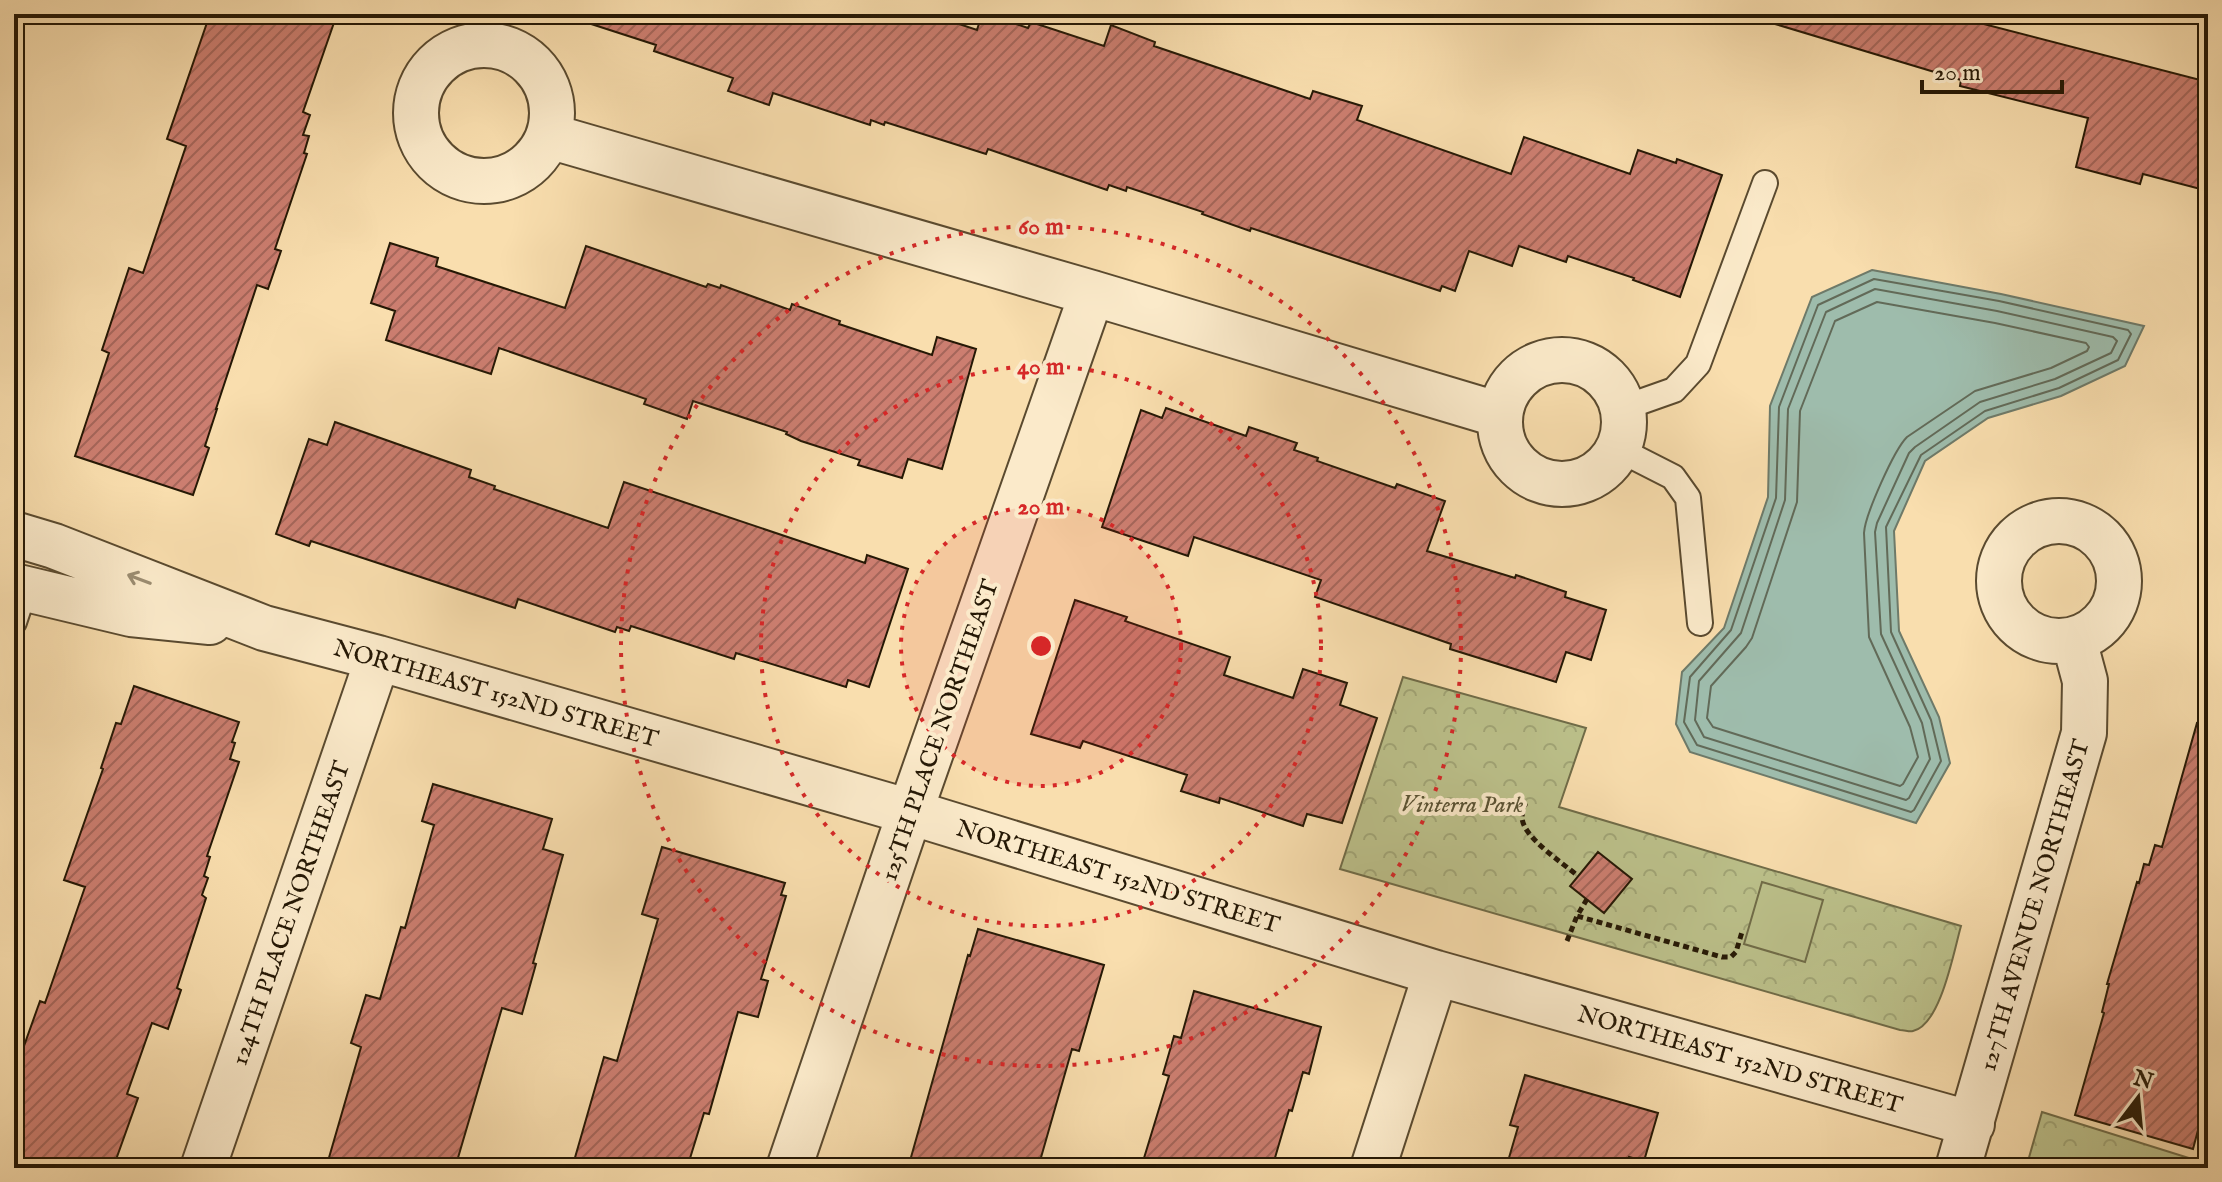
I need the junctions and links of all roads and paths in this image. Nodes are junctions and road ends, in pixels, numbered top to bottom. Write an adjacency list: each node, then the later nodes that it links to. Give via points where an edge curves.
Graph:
1 (549, 136): 3 (street)
2 (1765, 183): 5 (lane, via 1698,364 1674,390)
3 (1092, 293): 4 (street); 13 (street, 125TH PLACE NORTHEAST)
4 (1500, 415): 5 (street, via 1510,386 1524,371 1563,359 1584,363 1615,389); 5 (street, via 1504,446 1514,463 1550,483 1590,478 1607,466)
5 (1621, 428): 8 (lane, via 1688,498)
6 (14, 534): 9 (street, NORTHEAST 152ND STREET, one-way to 6)
7 (18, 599): 9 (street, NORTHEAST 152ND STREET)
8 (1700, 623)
9 (264, 628): 11 (street, NORTHEAST 152ND STREET)
10 (2074, 640): 20 (street, 127TH AVENUE NORTHEAST, via 2085,681 2084,733)
11 (378, 658): 13 (street, NORTHEAST 152ND STREET); 21 (street, 124TH PLACE NORTHEAST)
12 (1521, 803): 14 (path, via 1530,836)
13 (910, 812): 19 (street, NORTHEAST 152ND STREET); 22 (street, 125TH PLACE NORTHEAST)
14 (1578, 876)
15 (1587, 899): 16 (path)
16 (1577, 916): 17 (path, via 1722,957 1736,952); 18 (path)
17 (1742, 932)
18 (1567, 941)
19 (1436, 973): 20 (street, NORTHEAST 152ND STREET); 23 (street)
20 (1972, 1124): 24 (street, 127TH AVENUE NORTHEAST)
21 (203, 1168)
22 (789, 1168)
23 (1373, 1168)
24 (1958, 1168)

